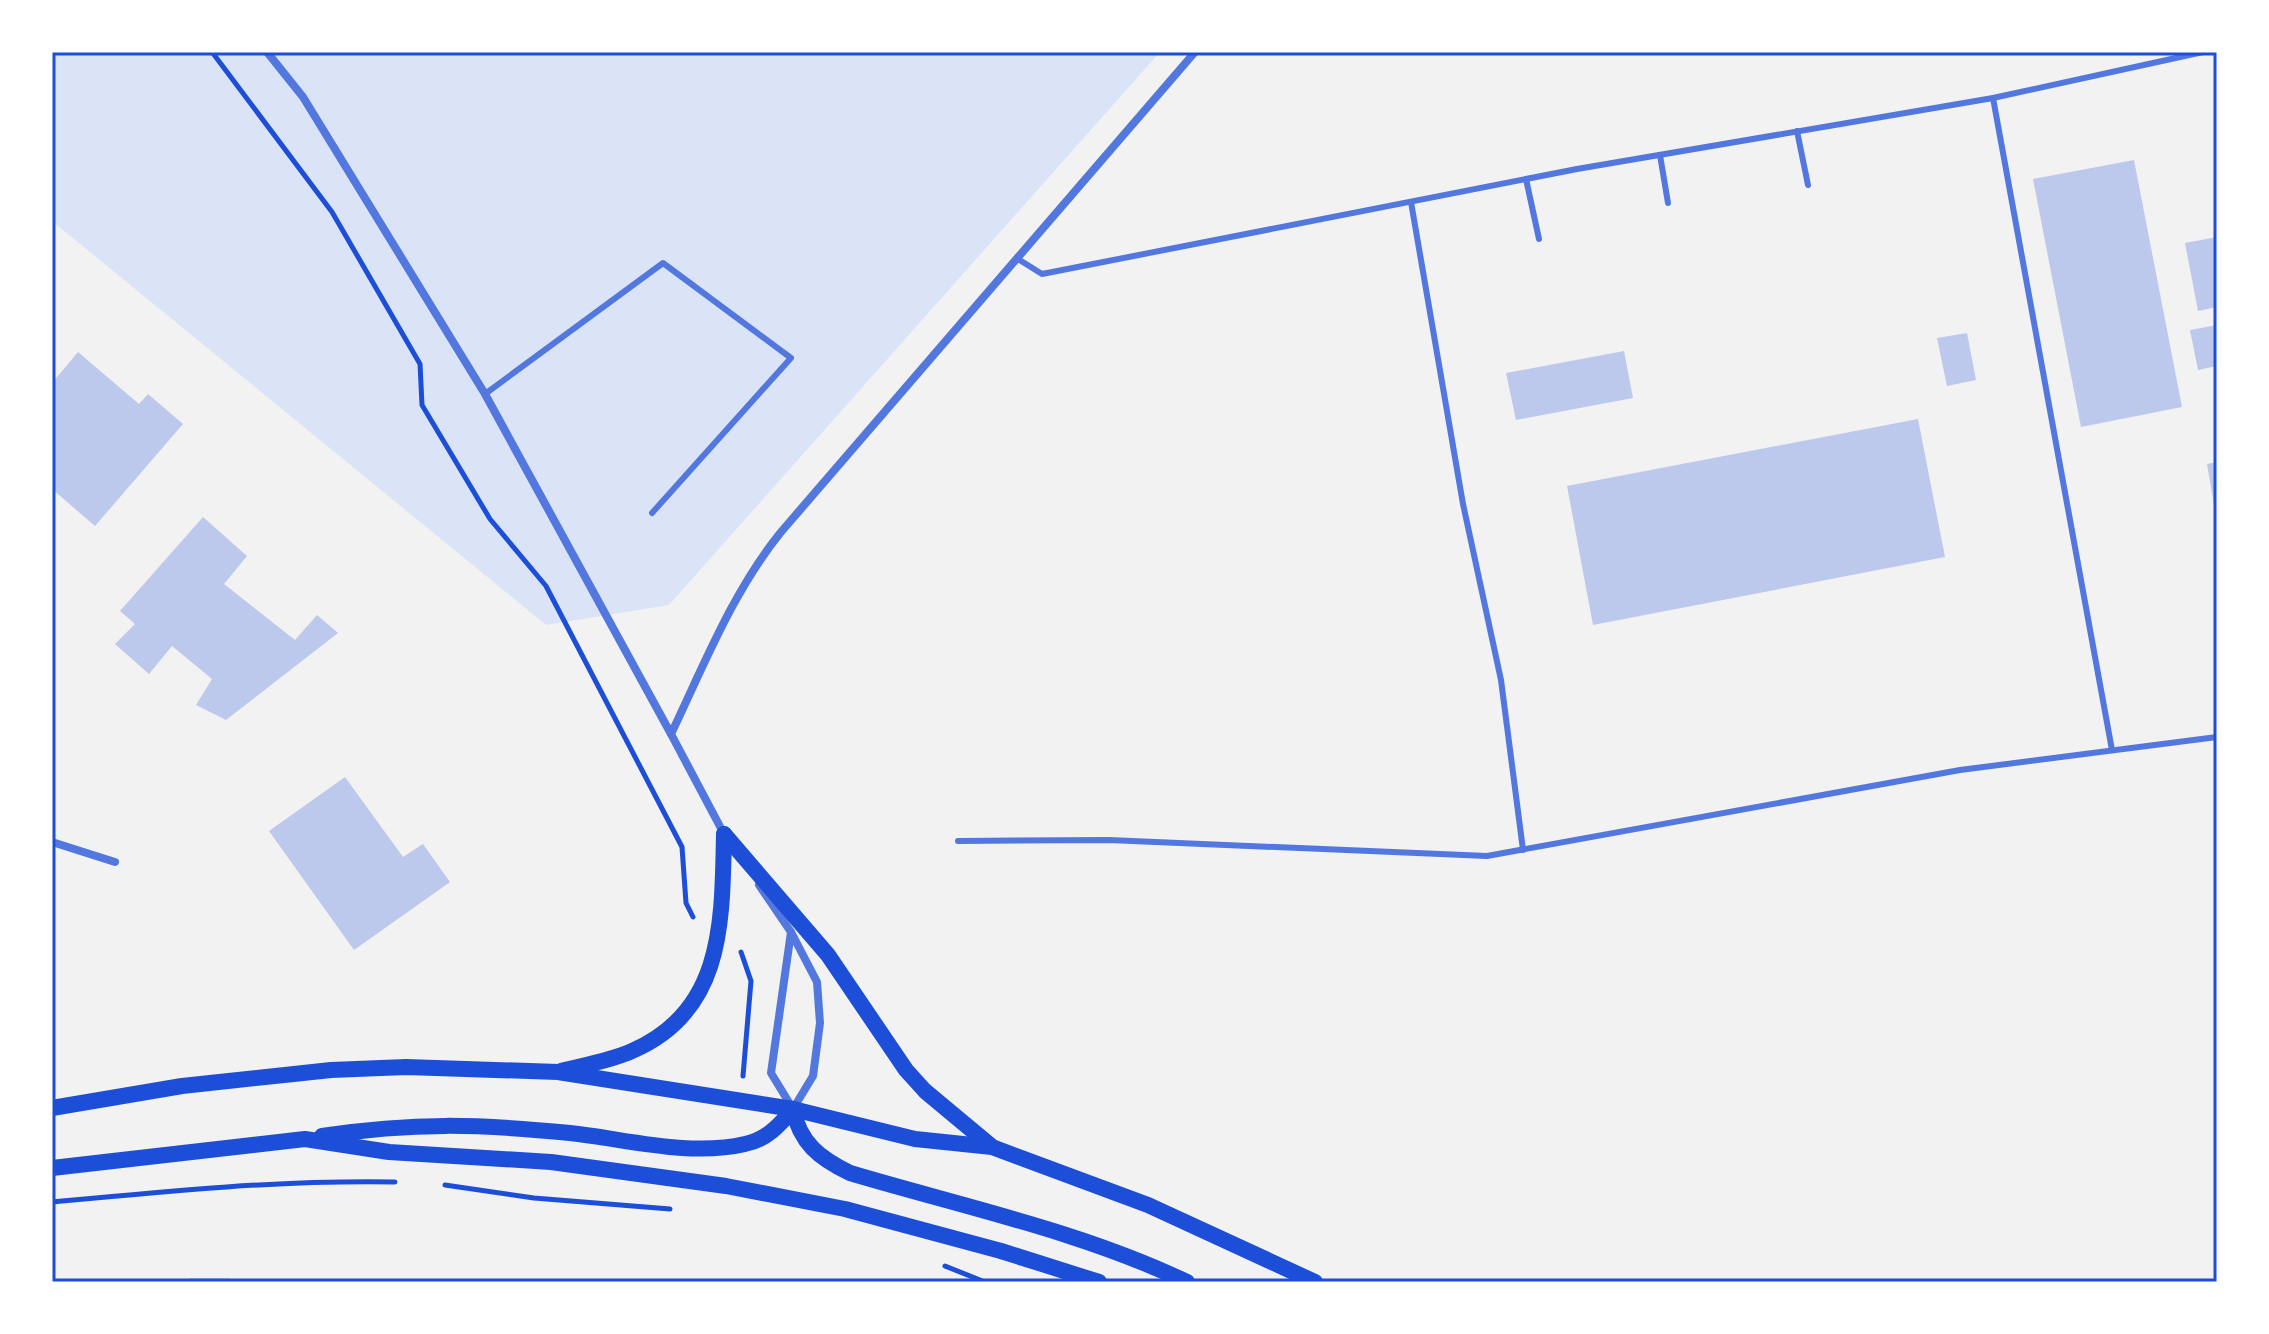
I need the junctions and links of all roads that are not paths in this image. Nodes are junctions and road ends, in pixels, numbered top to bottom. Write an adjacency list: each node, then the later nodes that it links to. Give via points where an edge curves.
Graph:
1 (267, 52): 13 (street, via 303,97)
2 (1195, 52): 12 (street)
3 (2203, 52): 4 (lane)
4 (1993, 98): 5 (lane); 17 (lane)
5 (1797, 131): 6 (lane); 8 (lane)
6 (1660, 155): 7 (lane); 10 (lane)
7 (1526, 179): 9 (lane); 11 (lane)
8 (1808, 185)
9 (1411, 202): 12 (lane, via 1042,274); 21 (lane, via 1463,504 1501,680)
10 (1668, 203)
11 (1539, 239)
12 (1018, 259): 15 (street, via 770,546 724,622)
13 (485, 394): 14 (lane, via 663,263 791,358); 15 (street)
14 (652, 513)
15 (671, 734): 18 (street)
16 (2217, 737): 17 (lane)
17 (2112, 750): 21 (lane, via 1960,770)
18 (724, 834): 23 (street); 24 (main road, via 720,935 695,999 665,1031 631,1052); 28 (main road, via 828,955 906,1070)
19 (958, 841): 21 (lane, via 1109,840 1487,856)
20 (52, 842): 22 (street)
21 (1523, 850)
22 (115, 862)
23 (791, 932): 26 (street, via 771,1073); 26 (street, via 817,982 820,1023 813,1076)
24 (558, 1072): 25 (main road, via 331,1070 182,1086); 26 (main road)
25 (52, 1108)
26 (793, 1109): 27 (main road, via 757,1140 715,1148 468,1123 383,1127); 28 (main road, via 915,1139); 31 (main road, via 808,1145 826,1162 850,1173 1071,1236)
27 (305, 1139): 29 (main road); 30 (main road, via 389,1152 626,1171 772,1195 918,1227)
28 (992, 1147): 32 (main road, via 1148,1205)
29 (52, 1168)
30 (1099, 1282)
31 (1187, 1282)
32 (1315, 1282)

